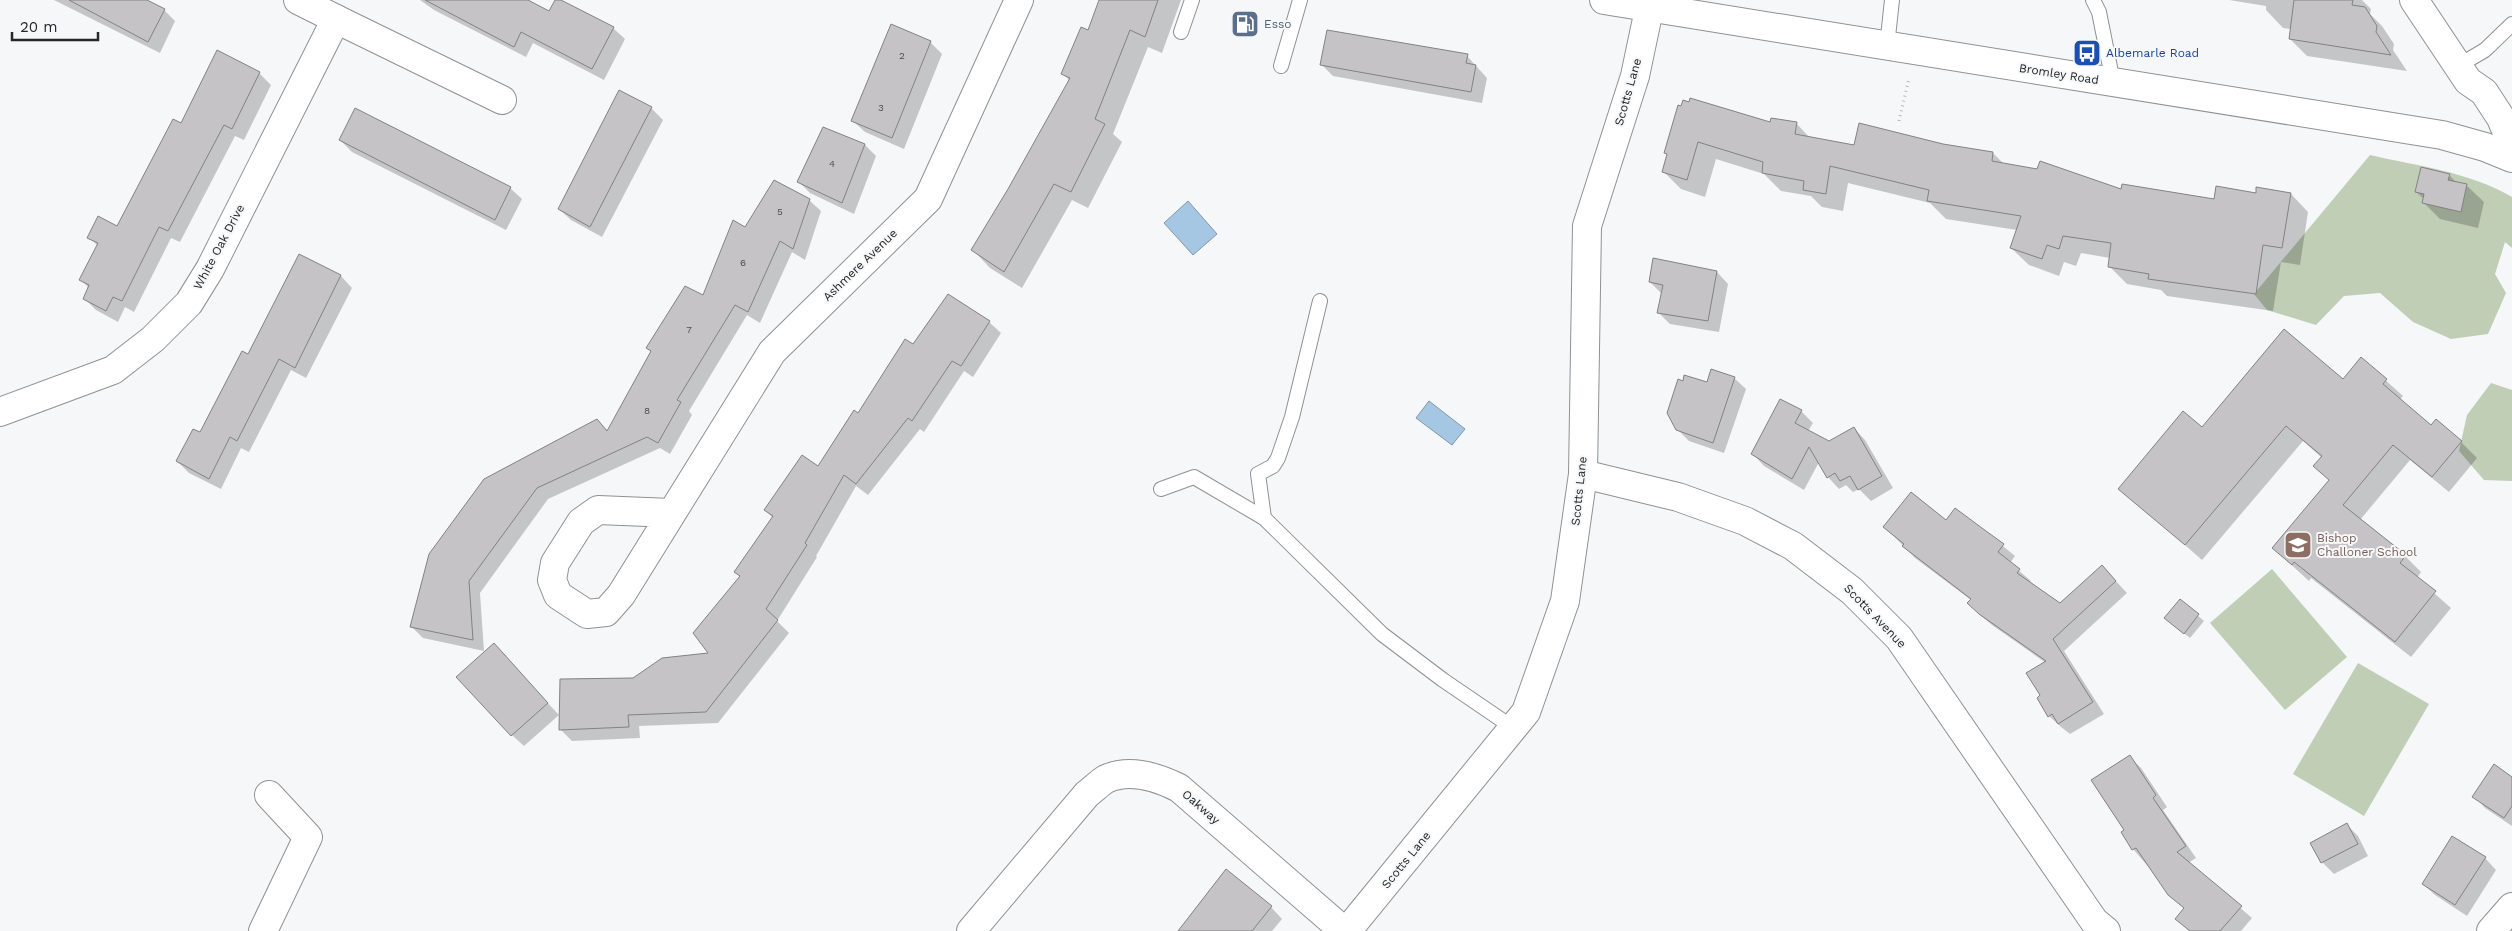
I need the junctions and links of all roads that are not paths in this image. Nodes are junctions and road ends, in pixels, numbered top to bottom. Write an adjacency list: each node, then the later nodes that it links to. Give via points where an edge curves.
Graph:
1 (298, 0): 10 (street)
2 (1019, 0): 24 (street, Ashmere Avenue, via 928,199 772,352)
3 (1192, 0): 12 (lane)
4 (1300, 0): 14 (lane)
5 (1604, 0): 9 (street, Bromley Road)
6 (1892, 0): 13 (lane)
7 (2093, 0): 16 (lane, via 2099,12)
8 (2414, 0): 15 (street)
9 (1651, 4): 13 (street, Bromley Road); 22 (street, Scotts Lane, via 1635,76 1587,226)
10 (336, 20): 17 (street); 21 (street, White Oak Drive, via 210,270 189,303 153,339 113,370)
11 (2512, 24): 15 (lane)
12 (1181, 32)
13 (1888, 46): 16 (street, Bromley Road)
14 (1281, 66)
15 (2463, 74): 18 (street, via 2484,92 2501,118)
16 (2113, 82): 19 (street, Bromley Road, via 2442,135)
17 (502, 100)
18 (2512, 145)
19 (2512, 158)
20 (1320, 301): 25 (lane, via 1292,417 1278,458 1273,466 1258,474)
21 (0, 412)
22 (1583, 474): 26 (street, Scotts Lane, via 1566,601 1526,712); 32 (street, Scotts Avenue, via 1678,497 1746,521 1793,546 1852,591 1899,638 2094,921)
23 (1161, 489): 25 (lane, via 1194,477)
24 (670, 513): 24 (street, Ashmere Avenue, via 598,510 581,522 555,563 552,580 558,596 587,614 606,612 621,595)
25 (1264, 518): 26 (lane, via 1382,634)
26 (1512, 727): 29 (street, Scotts Lane)
27 (269, 795): 30 (street, via 308,837)
28 (2512, 907): 33 (street)
29 (1355, 928): 31 (street, Oakway, via 1179,788 1155,776 1132,774 1106,779 1087,794)
30 (263, 931)
31 (971, 931)
32 (2106, 931)
33 (2491, 931)

